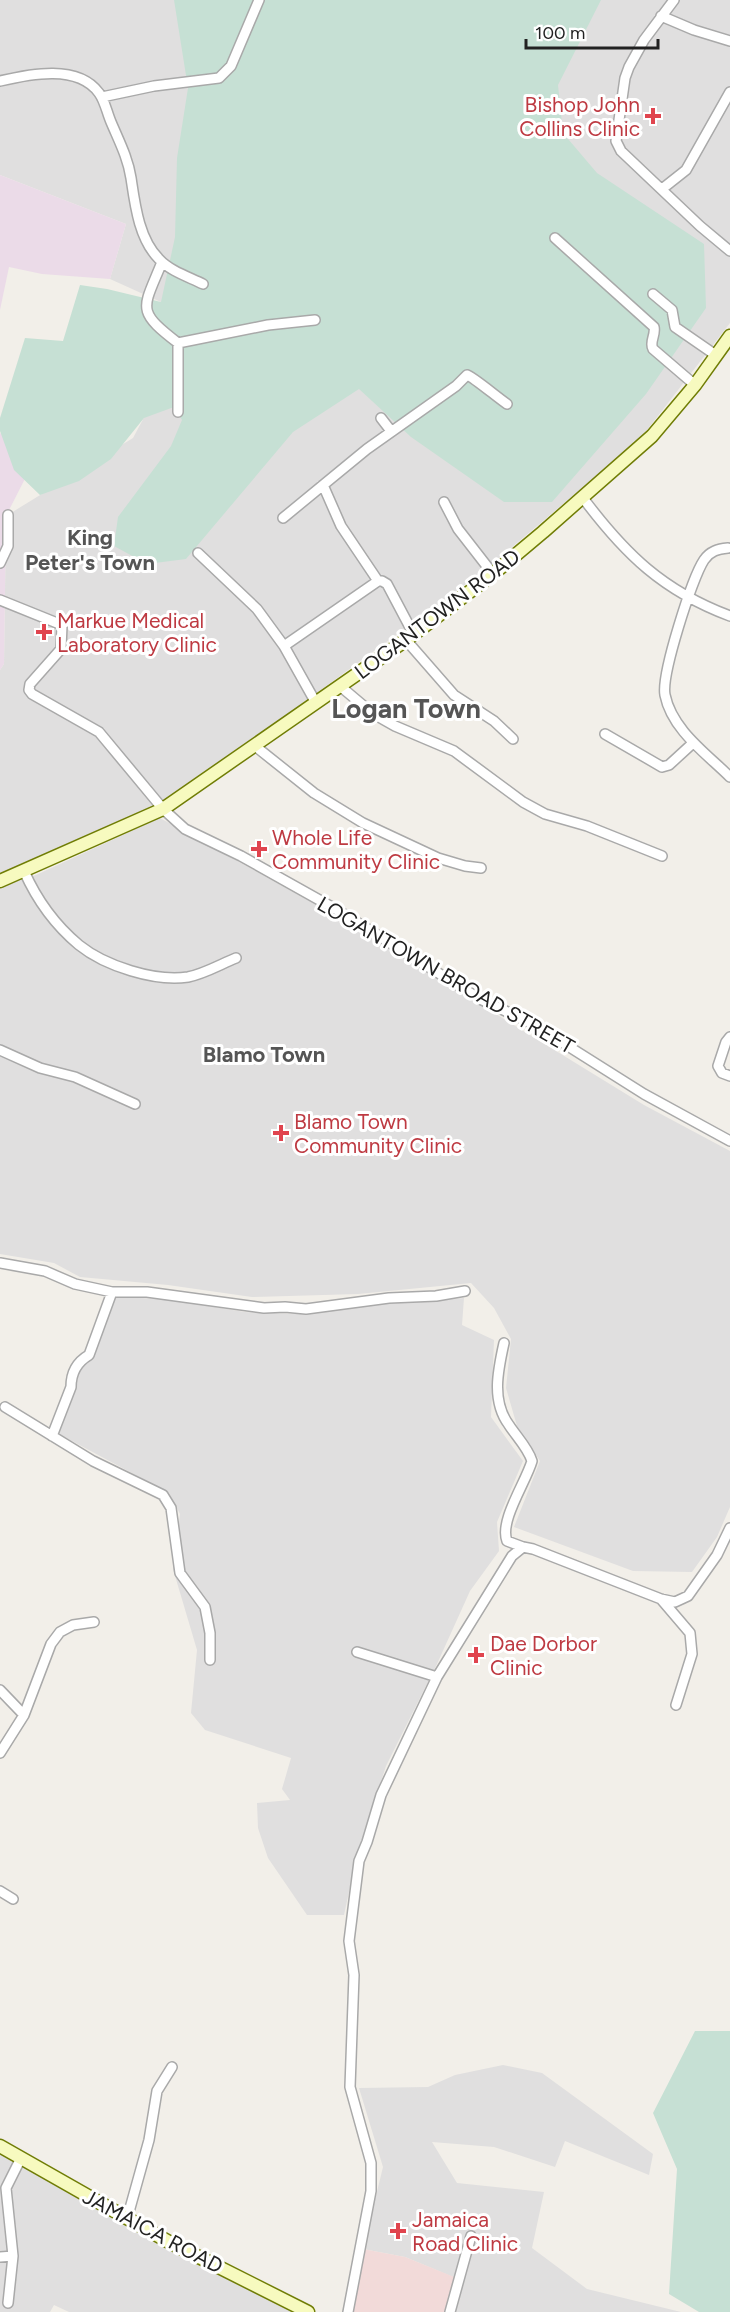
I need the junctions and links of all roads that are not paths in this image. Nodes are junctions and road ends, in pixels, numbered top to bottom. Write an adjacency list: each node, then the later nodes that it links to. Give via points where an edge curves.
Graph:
1 (259, 0): 7 (street, via 231,66 219,78)
2 (674, 0): 3 (street)
3 (661, 16): 4 (street); 8 (street, via 629,67 615,137 621,151)
4 (730, 41)
5 (0, 81): 7 (street, via 30,75 73,76 88,82)
6 (730, 92): 8 (street, via 686,170)
7 (102, 97): 11 (street, via 123,148 142,228)
8 (662, 189): 10 (street)
9 (555, 238): 18 (street, via 654,327 653,348)
10 (730, 251)
11 (162, 262): 12 (street); 16 (street, via 146,306 148,317)
12 (203, 284)
13 (653, 294): 17 (street, via 672,310 678,330)
14 (315, 320): 16 (street)
15 (730, 336): 17 (street, LOGANTOWN ROAD)
16 (178, 343): 20 (street)
17 (717, 356): 18 (street, LOGANTOWN ROAD)
18 (695, 385): 24 (street, LOGANTOWN ROAD, via 652,436)
19 (507, 404): 22 (street, via 466,375)
20 (178, 412)
21 (381, 418): 22 (street)
22 (391, 431): 23 (street)
23 (323, 485): 27 (street); 32 (street, via 340,526)
24 (583, 498): 31 (street, LOGANTOWN ROAD); 33 (street, via 633,558)
25 (444, 502): 31 (street, via 466,540)
26 (8, 515): 30 (street, via 8,546)
27 (283, 518)
28 (728, 548): 33 (street, via 711,552 704,560)
29 (198, 552): 37 (street, via 257,609)
30 (0, 563)
31 (493, 574): 36 (street, LOGANTOWN ROAD)
32 (378, 581): 36 (street, via 387,584); 37 (street)
33 (688, 599): 35 (street); 42 (street, via 667,669 665,695 677,722)
34 (0, 600): 45 (street, LOGANTOWN BROAD STREET, via 62,625 61,649 29,690 99,732)
35 (730, 616)
36 (410, 638): 38 (street, LOGANTOWN ROAD); 41 (street, via 454,695)
37 (284, 646): 39 (street)
38 (340, 686): 39 (street, LOGANTOWN ROAD); 46 (street, via 372,713 454,751 523,802)
39 (316, 703): 43 (street, LOGANTOWN ROAD)
40 (605, 734): 42 (street, via 662,767)
41 (513, 739)
42 (693, 743): 44 (street)
43 (255, 746): 45 (street, LOGANTOWN ROAD); 47 (street, via 314,793 354,818 438,858)
44 (730, 777)
45 (163, 809): 48 (street, LOGANTOWN ROAD); 55 (street, LOGANTOWN BROAD STREET, via 185,829 330,906 480,999 533,1024 644,1094)
46 (662, 856)
47 (481, 868)
48 (24, 871): 49 (street, LOGANTOWN ROAD); 50 (street, via 33,890 79,945 111,962 167,979 191,976)
49 (0, 881)
50 (236, 958)
51 (730, 1037): 53 (street, via 718,1066)
52 (0, 1050): 54 (street)
53 (730, 1076)
54 (135, 1104)
55 (730, 1141)
56 (0, 1263): 58 (street, via 45,1271 75,1284)
57 (465, 1291): 58 (street, via 306,1309 245,1307 147,1292)
58 (112, 1292): 61 (street, via 88,1355 80,1361 71,1379)
59 (504, 1343): 63 (street, via 497,1379 501,1411 532,1461 504,1534 507,1541)
60 (5, 1407): 61 (street)
61 (52, 1436): 67 (street, via 168,1500 180,1573 205,1607)
62 (730, 1528): 64 (street, via 717,1556 688,1596 675,1602)
63 (524, 1547): 64 (street); 68 (street, via 512,1556)
64 (661, 1599): 70 (street, via 690,1633 692,1654)
65 (94, 1622): 71 (street, via 73,1625 60,1632 51,1644)
66 (357, 1652): 68 (street)
67 (210, 1660)
68 (436, 1677): 84 (street, via 381,1795 360,1861 351,1918 354,2004 350,2087 371,2163 371,2191)
69 (0, 1690): 71 (street)
70 (676, 1706)
71 (24, 1715): 72 (street)
72 (0, 1753)
73 (0, 1891): 74 (street)
74 (13, 1899)
75 (172, 2067): 78 (street, via 157,2091 149,2140)
76 (0, 2146): 77 (street, JAMAICA ROAD)
77 (21, 2158): 78 (street, JAMAICA ROAD); 80 (street, via 6,2188)
78 (127, 2219): 83 (street, JAMAICA ROAD)
79 (471, 2236): 85 (street)
80 (13, 2256): 81 (street); 82 (street)
81 (0, 2257)
82 (8, 2303)
83 (309, 2312)
84 (348, 2312)
85 (450, 2312)

